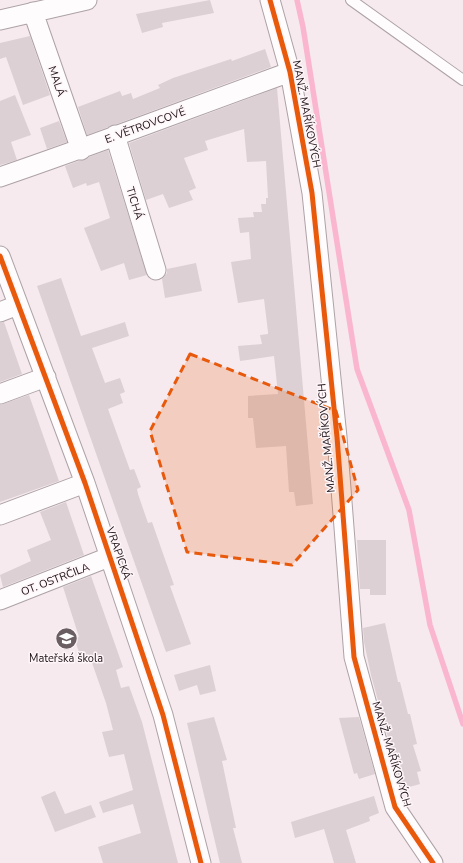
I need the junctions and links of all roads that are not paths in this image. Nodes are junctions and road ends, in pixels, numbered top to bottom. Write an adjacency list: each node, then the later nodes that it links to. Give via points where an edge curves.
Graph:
1 (87, 0): 4 (street)
2 (270, 0): 6 (street, MANŽ. MAŘÍKOVÝCH)
3 (351, 0): 7 (lane)
4 (33, 12): 5 (street); 9 (street, MALÁ)
5 (0, 20)
6 (290, 72): 8 (street, E. VĚTROVCOVÉ); 22 (street, MANŽ. MAŘÍKOVÝCH, via 312,193 337,438 354,657 396,807)
7 (463, 80)
8 (115, 135): 9 (street, E. VĚTROVCOVÉ); 12 (street, TICHÁ)
9 (81, 150): 10 (street, E. VĚTROVCOVÉ)
10 (0, 177)
11 (0, 256): 13 (street, VRAPICKÁ)
12 (156, 270)
13 (18, 305): 14 (street); 15 (street, VRAPICKÁ)
14 (0, 312)
15 (46, 377): 16 (street); 17 (street, VRAPICKÁ)
16 (0, 394)
17 (85, 483): 18 (street); 19 (street, VRAPICKÁ)
18 (0, 515)
19 (109, 557): 20 (street, OT. OSTRČILA); 21 (street, VRAPICKÁ, via 164,715)
20 (0, 600)
21 (201, 863)
22 (433, 863)

